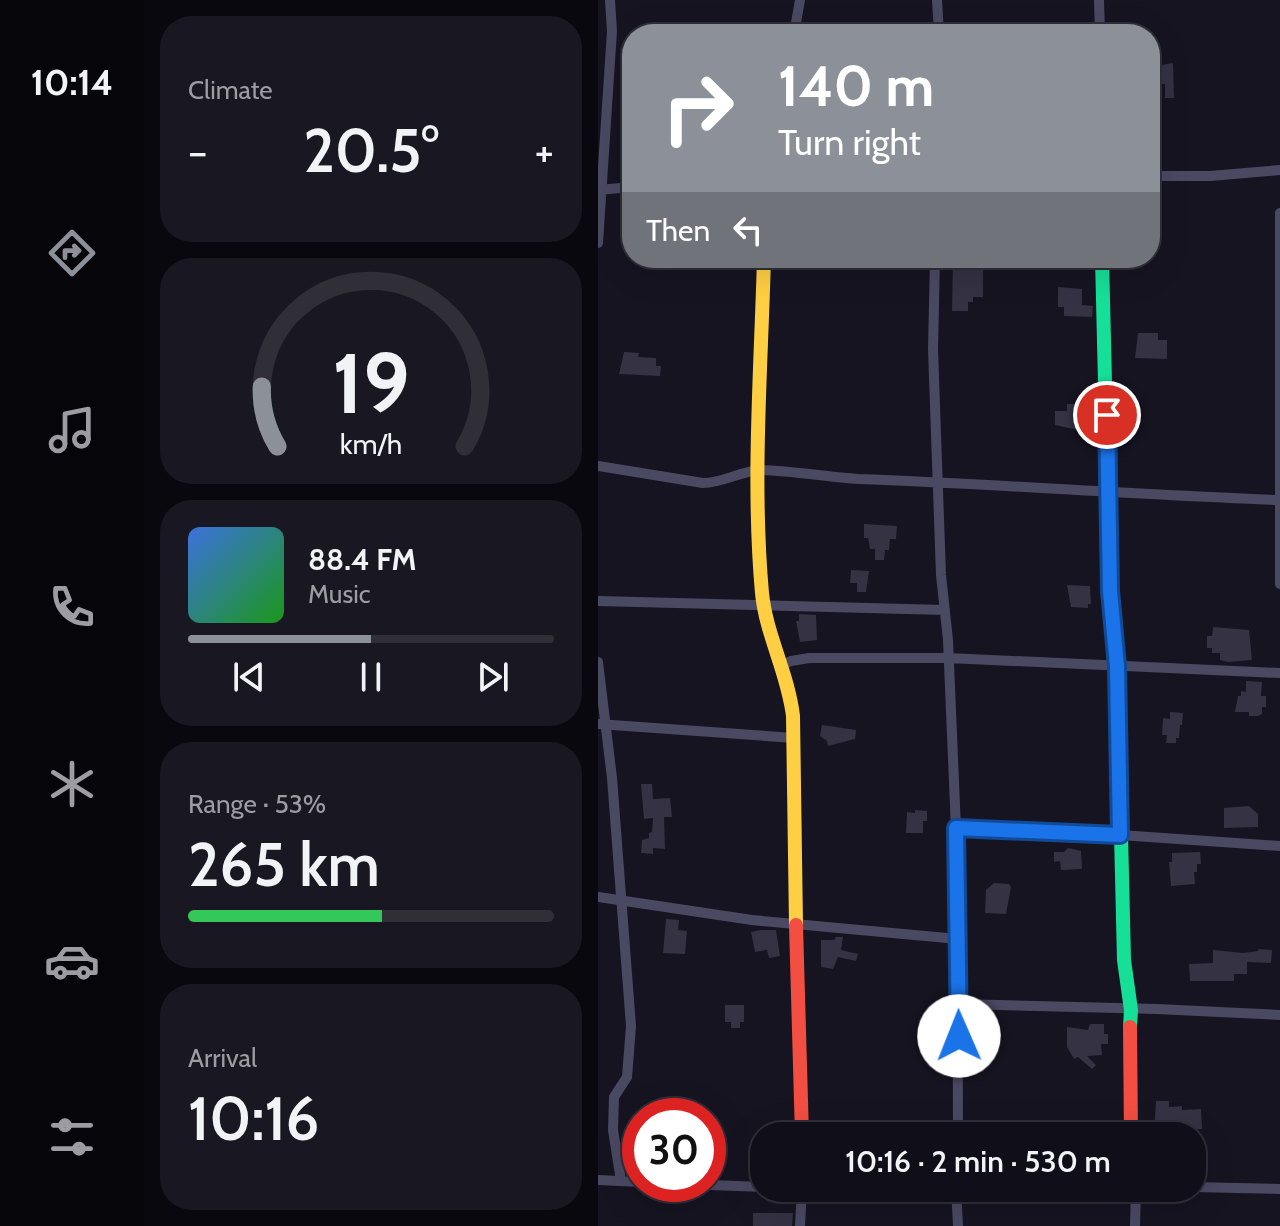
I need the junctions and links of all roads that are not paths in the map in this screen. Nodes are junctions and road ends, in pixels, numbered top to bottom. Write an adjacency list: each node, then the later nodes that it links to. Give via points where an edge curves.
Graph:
1 (610, 0): 11 (street)
2 (800, 0): 5 (street)
3 (937, 0): 6 (street)
4 (1099, 0): 7 (street)
5 (796, 24)
6 (938, 24)
7 (1100, 24)
8 (1280, 170): 9 (street)
9 (1160, 176)
10 (622, 188): 11 (street)
11 (599, 190): 13 (street)
12 (1280, 213): 21 (street)
13 (598, 243)
14 (764, 268): 18 (street)
15 (935, 268): 19 (street)
16 (1102, 268): 20 (street)
17 (598, 466): 18 (street, via 703,483)
18 (759, 470): 19 (street); 24 (street)
19 (939, 480): 20 (street); 25 (street)
20 (1109, 490): 21 (street); 29 (street)
21 (1279, 500): 22 (street)
22 (1280, 584)
23 (598, 601): 24 (street)
24 (763, 606): 25 (street); 28 (street)
25 (945, 610): 26 (street)
26 (948, 658): 28 (street, via 809,658); 29 (street); 33 (street)
27 (598, 662): 31 (street)
28 (782, 665): 32 (street)
29 (1117, 666): 30 (street); 34 (street)
30 (1280, 673)
31 (602, 724): 32 (street); 37 (street)
32 (794, 738): 38 (street)
33 (956, 828): 34 (street); 39 (street)
34 (1120, 835): 35 (street); 41 (street)
35 (1280, 846)
36 (598, 897): 37 (street)
37 (621, 900): 38 (street); 47 (street, via 631,1026 627,1077 614,1097)
38 (796, 924): 39 (street); 43 (street)
39 (958, 939): 40 (street)
40 (958, 1004): 41 (street); 44 (street)
41 (1131, 1010): 42 (street); 45 (street)
42 (1280, 1015)
43 (802, 1122)
44 (958, 1122)
45 (1131, 1122)
46 (598, 1180): 47 (street)
47 (621, 1181)
48 (726, 1186): 49 (street)
49 (750, 1186)
50 (1206, 1187): 51 (street)
51 (1280, 1189)
52 (801, 1202): 55 (street)
53 (957, 1202): 56 (street)
54 (1136, 1202): 57 (street)
55 (800, 1226)
56 (958, 1226)
57 (1135, 1226)

